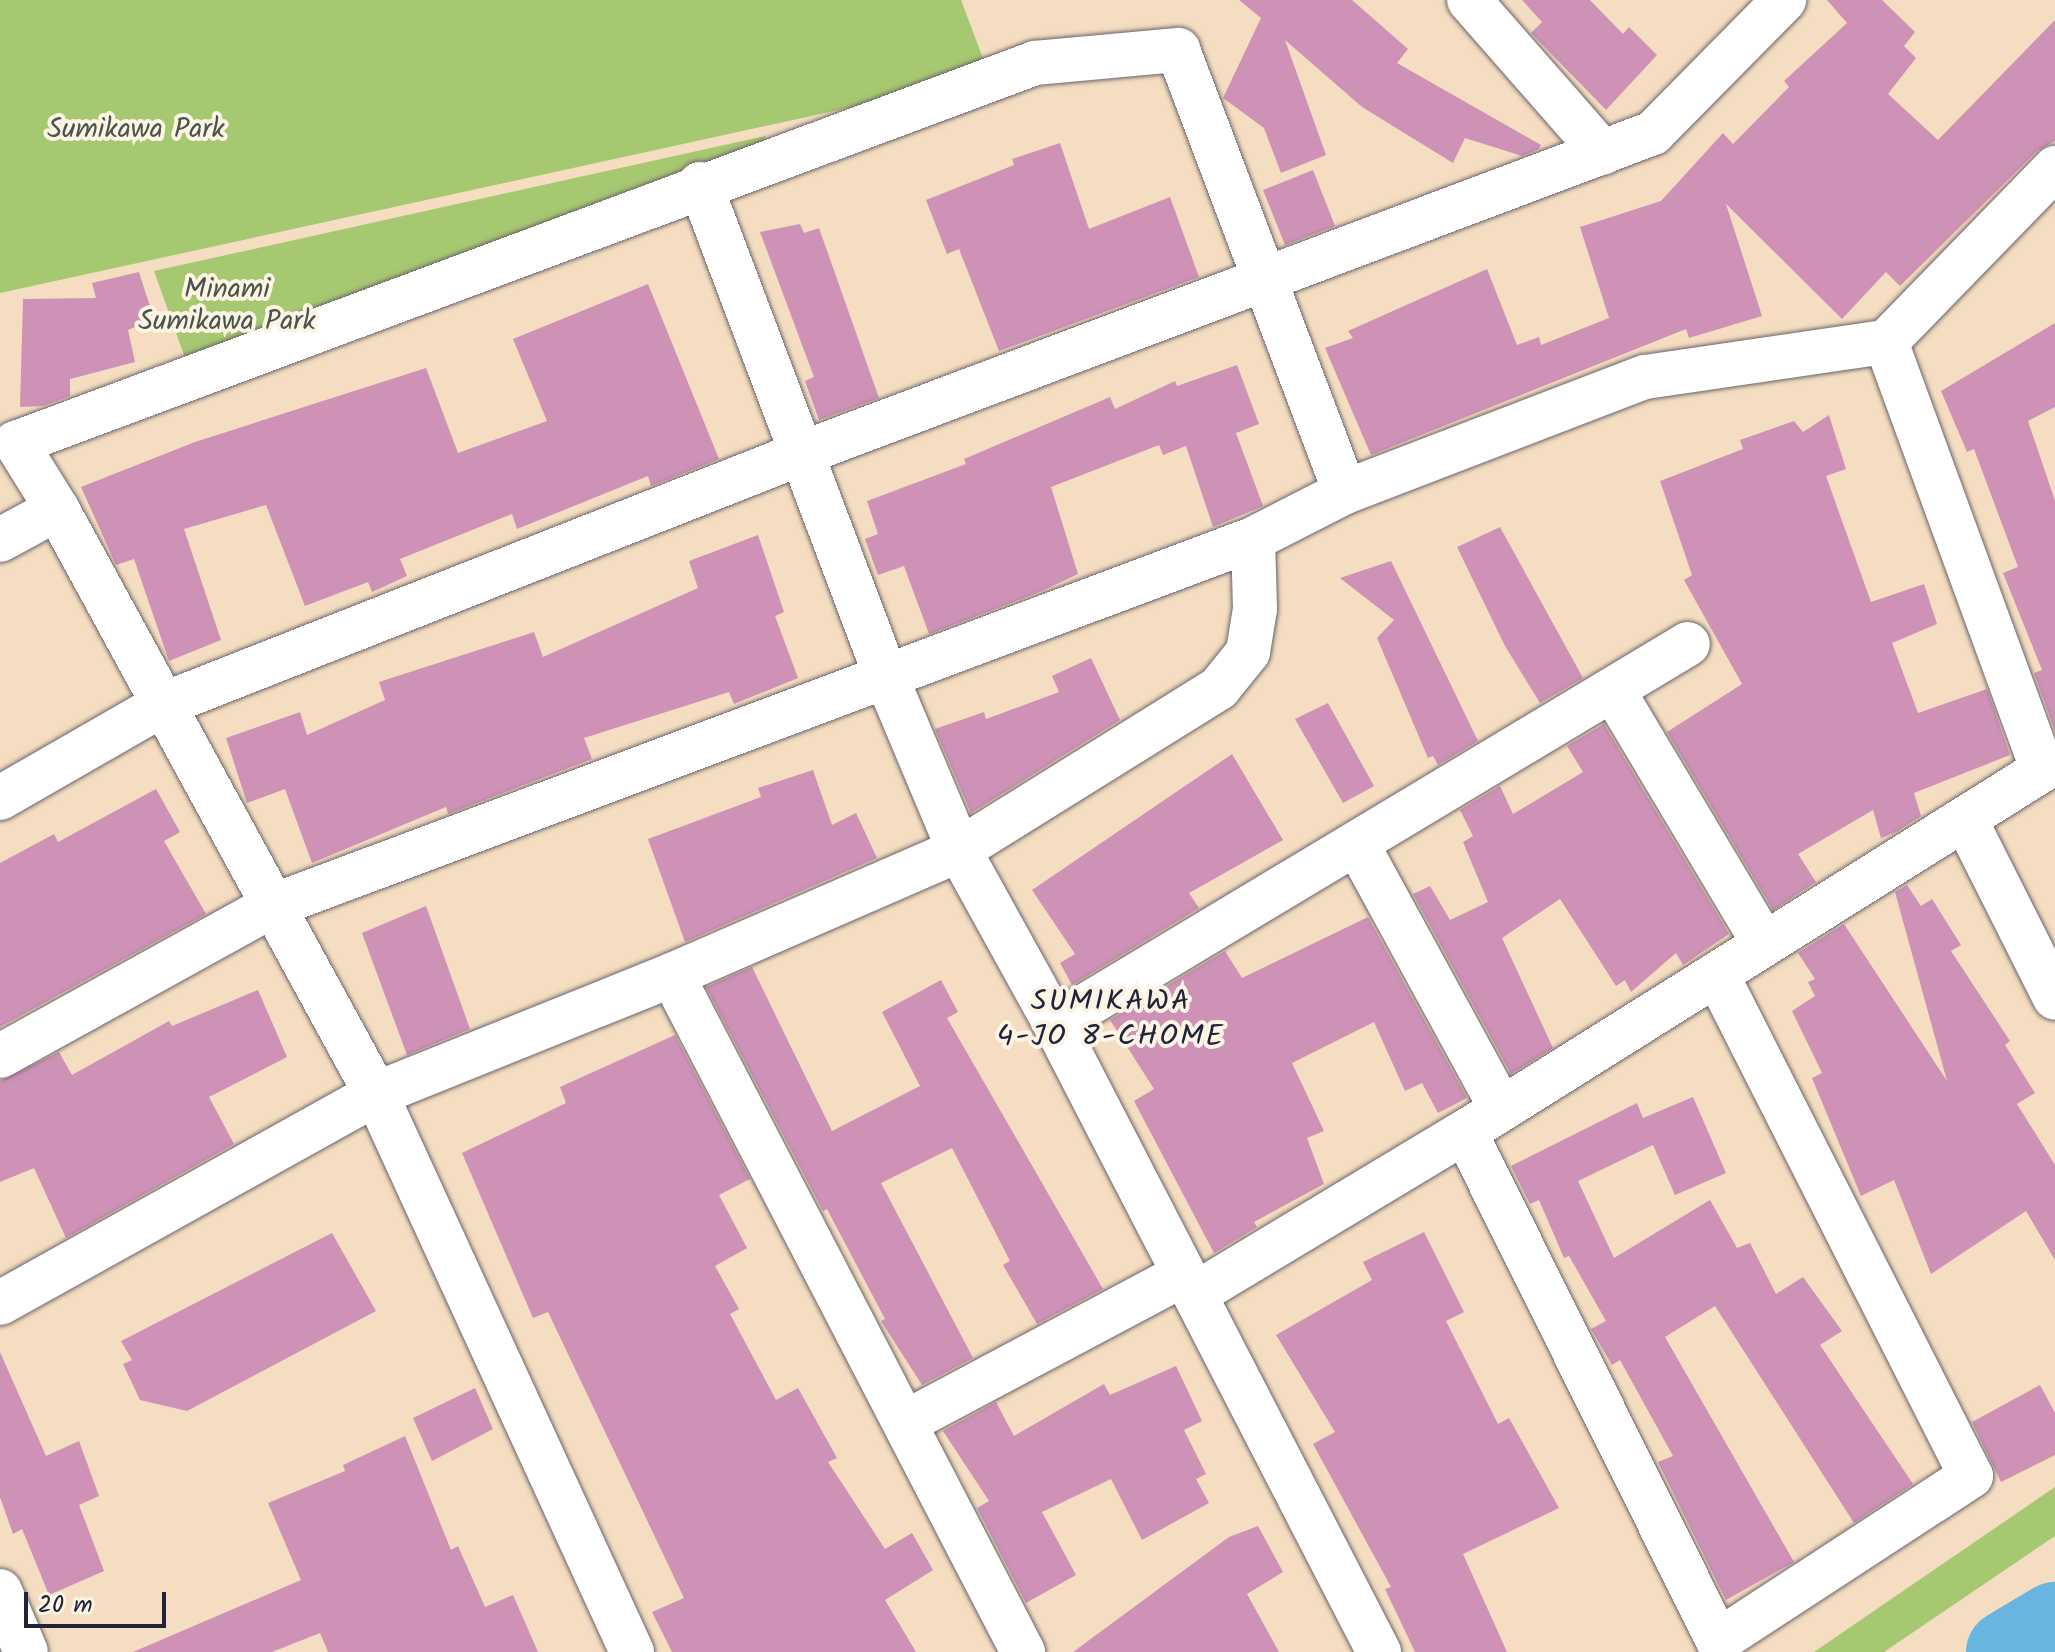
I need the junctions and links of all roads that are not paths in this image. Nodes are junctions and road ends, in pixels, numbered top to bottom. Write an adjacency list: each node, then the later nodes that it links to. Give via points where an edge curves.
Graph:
1 (1784, 0): 3 (street, via 1653,133)
2 (1476, 2): 3 (street)
3 (1603, 153): 6 (street)
4 (2055, 168): 7 (street)
5 (700, 184): 6 (street, via 1035,63 1178,50); 8 (street); 10 (street, via 16,443)
6 (1264, 280): 8 (street); 9 (street)
7 (1886, 342): 9 (street, via 1645,377); 17 (street)
8 (800, 454): 14 (street); 16 (street)
9 (1345, 492): 11 (street)
10 (57, 509): 12 (street); 16 (street)
11 (1253, 539): 14 (street); 21 (street, via 1255,609 1248,652 1219,688)
12 (0, 540)
13 (1688, 644): 15 (street)
14 (885, 674): 21 (street); 22 (street)
15 (1614, 692): 20 (street); 23 (street)
16 (162, 705): 18 (street); 22 (street)
17 (2049, 765): 19 (street)
18 (0, 798)
19 (1965, 819): 23 (street); 26 (street)
20 (1357, 844): 27 (street); 30 (street)
21 (959, 850): 24 (street); 27 (street)
22 (270, 907): 28 (street); 29 (street)
23 (1763, 942): 25 (street)
24 (672, 975): 29 (street); 34 (street)
25 (1717, 975): 30 (street); 31 (street, via 1971,1476 1718,1641)
26 (2055, 998)
27 (1055, 1024): 32 (street)
28 (0, 1056)
29 (376, 1094): 33 (street); 37 (street)
30 (1501, 1108): 31 (street)
31 (1465, 1132): 32 (street)
32 (1189, 1284): 34 (street); 39 (street)
33 (0, 1303)
34 (906, 1422): 38 (street)
35 (0, 1591): 36 (street)
36 (26, 1652)
37 (632, 1652)
38 (1023, 1652)
39 (1379, 1652)

